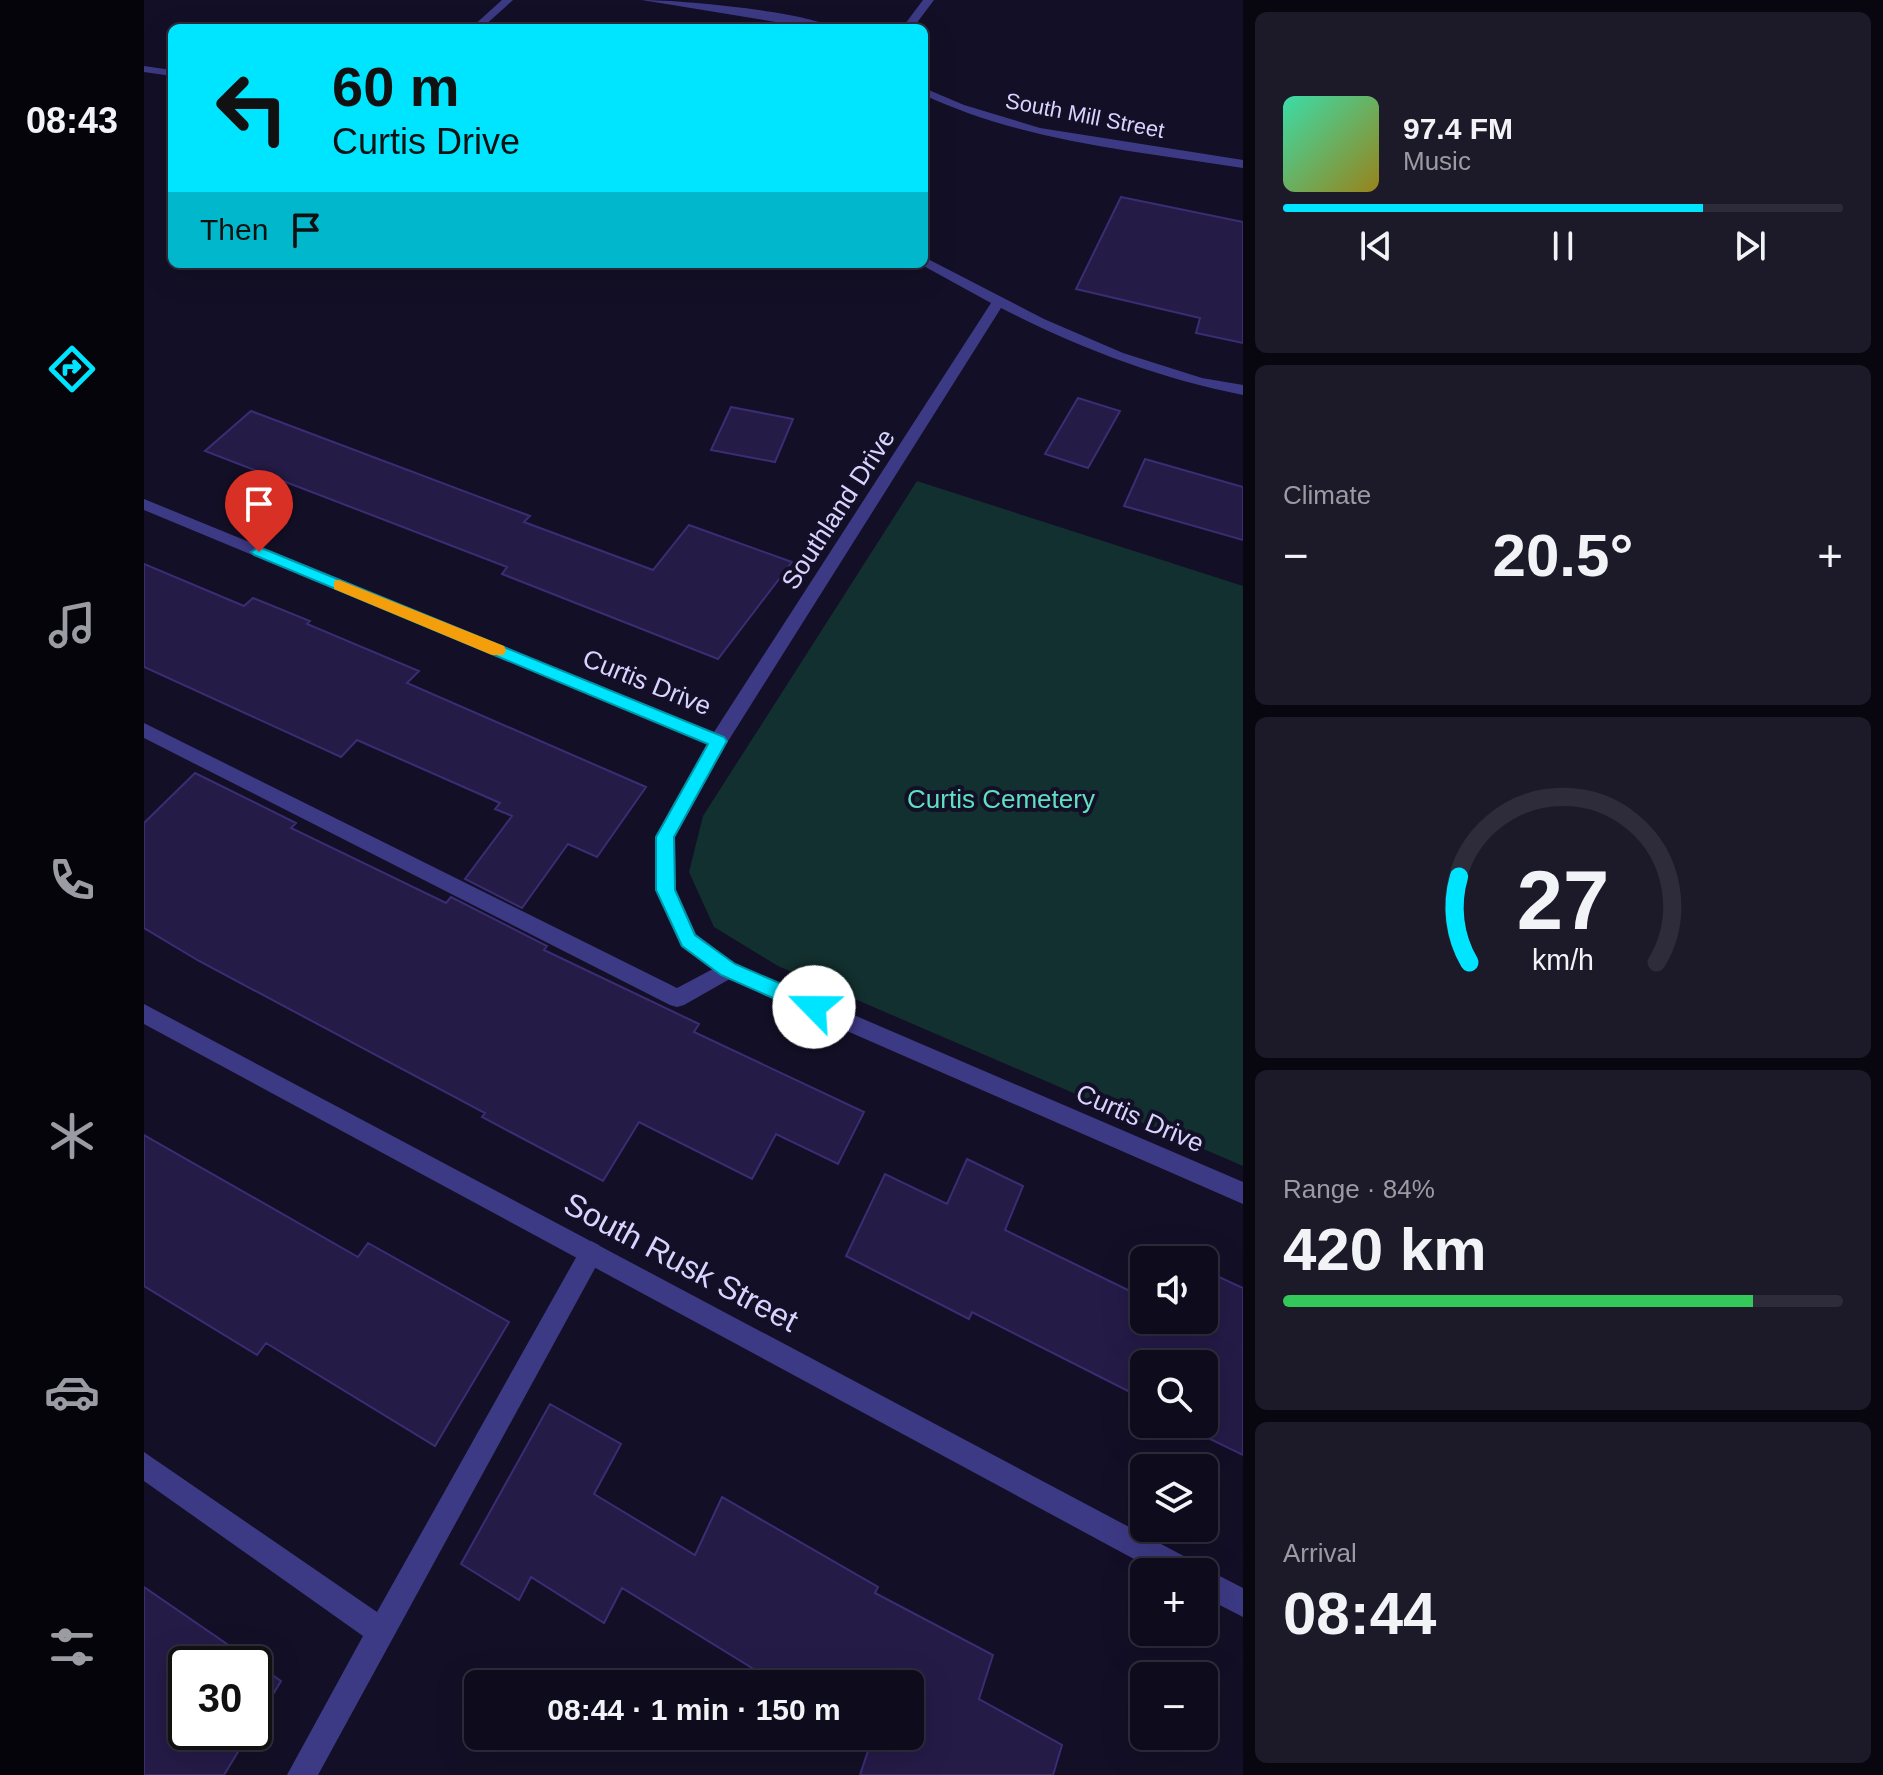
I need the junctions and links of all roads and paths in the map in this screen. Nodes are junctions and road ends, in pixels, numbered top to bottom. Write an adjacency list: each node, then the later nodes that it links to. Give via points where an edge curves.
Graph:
1 (508, 0): 4 (street)
2 (647, 0): 5 (street)
3 (929, 0): 6 (street)
4 (481, 24)
5 (809, 24)
6 (910, 24)
7 (144, 69): 8 (street)
8 (168, 72)
9 (928, 93): 10 (street, South Mill Street, via 959,109 1048,132)
10 (1243, 164)
11 (928, 263): 12 (street)
12 (998, 302): 13 (street, via 1100,350); 16 (street, Southland Drive)
13 (1243, 390)
14 (144, 504): 16 (street, Curtis Drive)
15 (144, 730): 17 (street, via 677,998)
16 (718, 741): 17 (street, Curtis Drive, via 665,837 666,890 688,940)
17 (728, 970): 19 (street, Curtis Drive)
18 (144, 1013): 20 (street, South Rusk Street)
19 (1243, 1193)
20 (591, 1253): 22 (street, South Rusk Street); 25 (street)
21 (144, 1465): 25 (street)
22 (1159, 1558)
23 (1218, 1590): 24 (street)
24 (1243, 1603)
25 (381, 1632): 26 (street)
26 (302, 1775)

